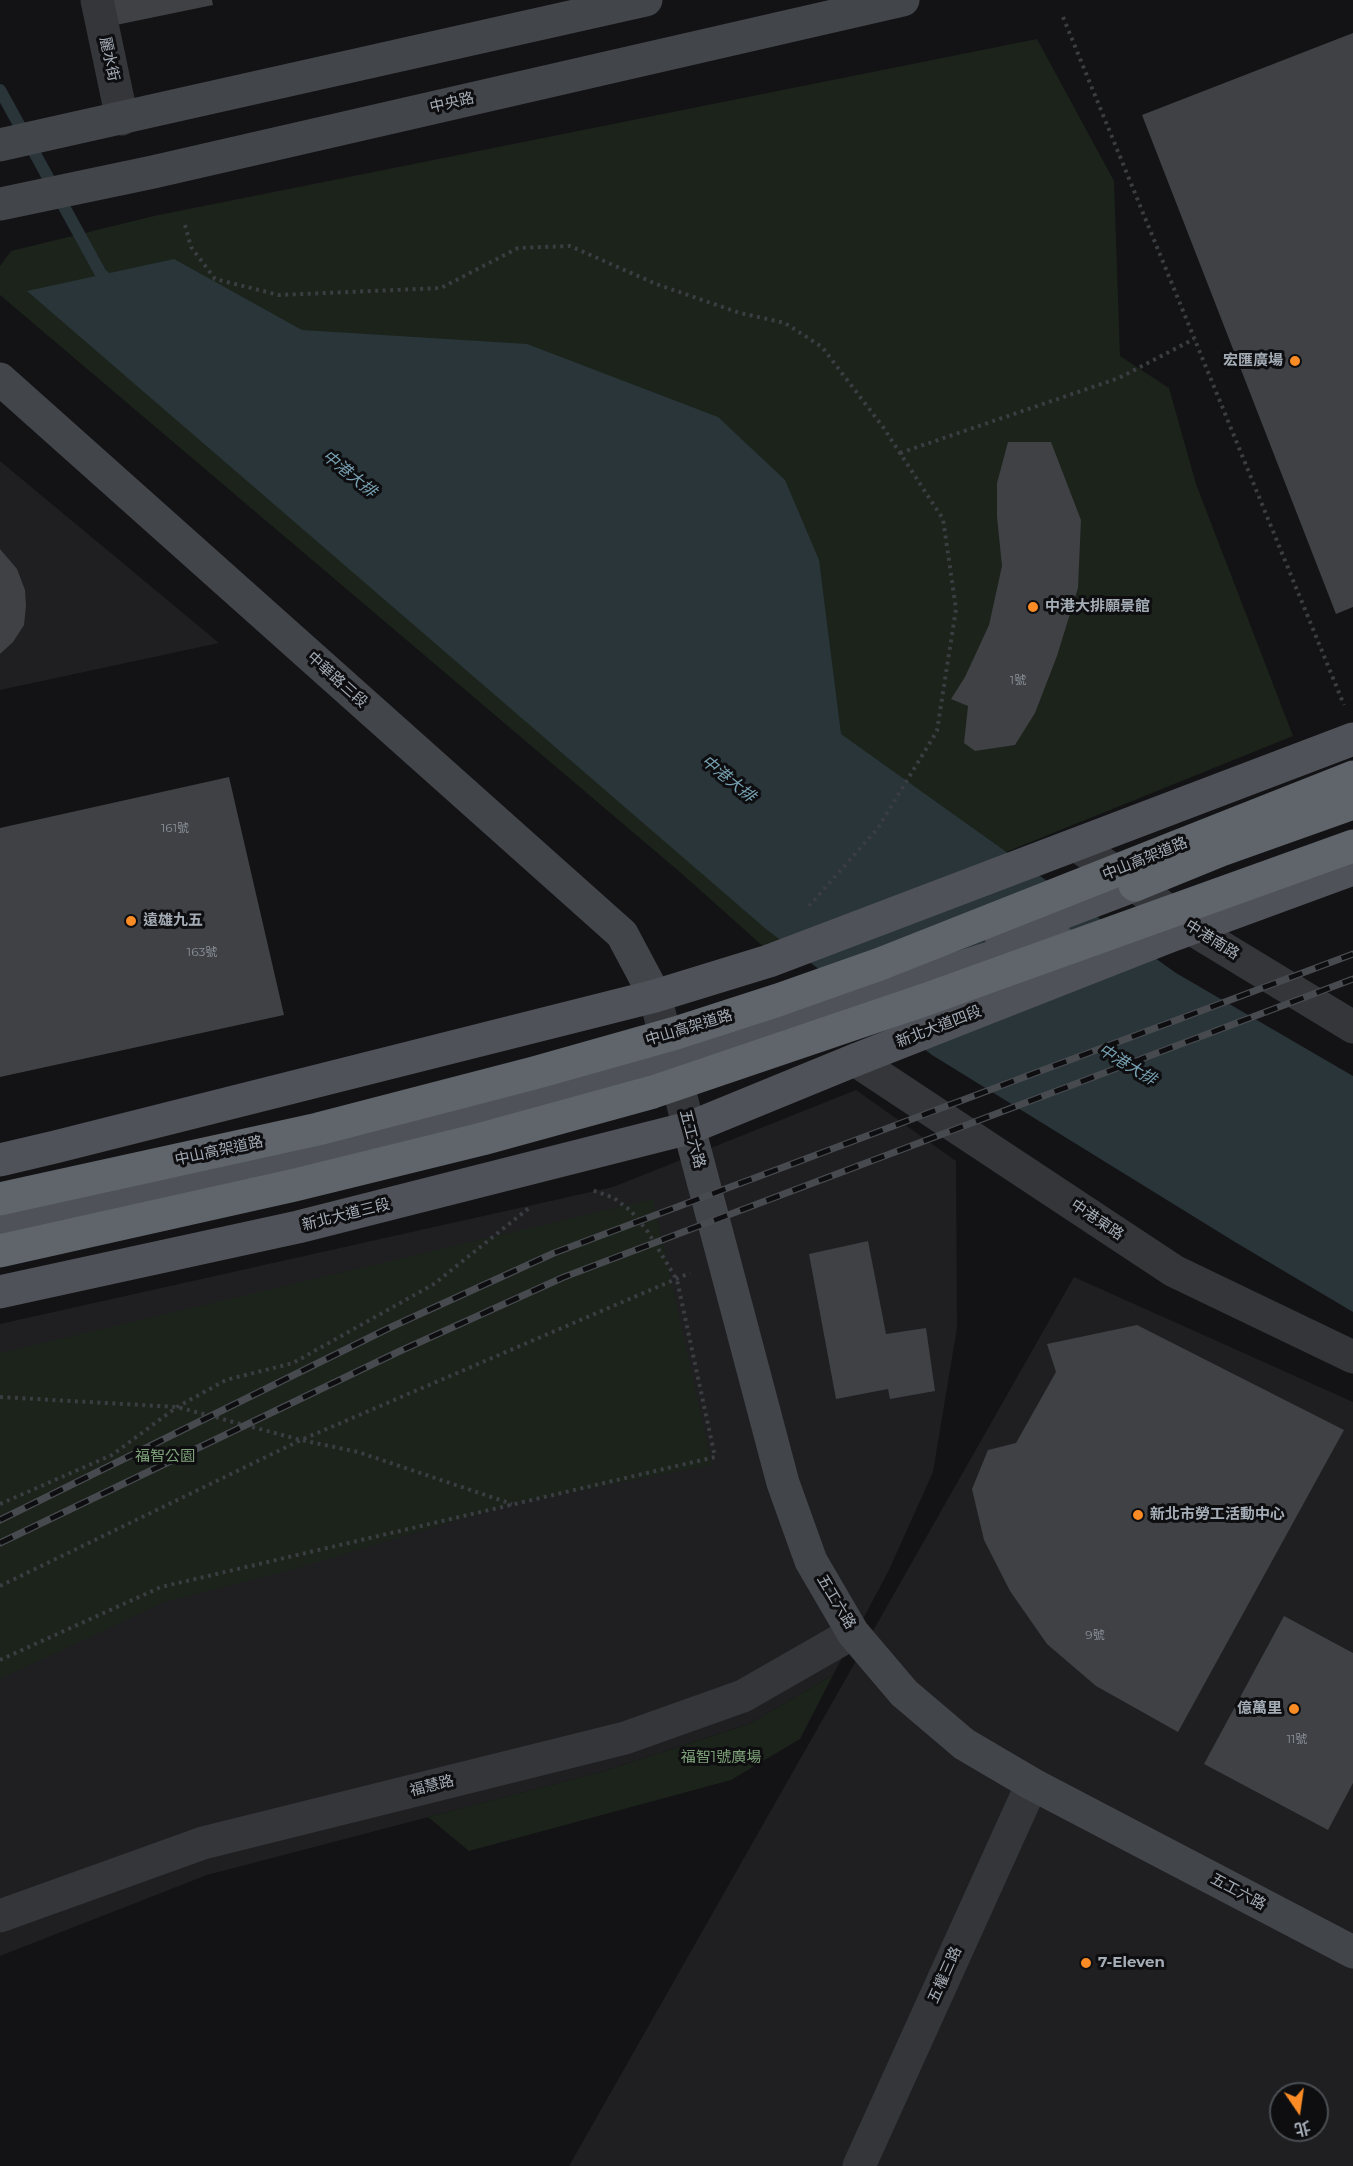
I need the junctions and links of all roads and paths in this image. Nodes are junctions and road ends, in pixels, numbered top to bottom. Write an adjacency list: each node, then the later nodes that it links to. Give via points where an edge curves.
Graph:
1 (97, 0): 5 (street, 麗水街)
2 (646, 0): 5 (street)
3 (903, 0): 7 (street, 中央路)
4 (1063, 17): 9 (path)
5 (114, 121): 6 (street)
6 (0, 145)
7 (0, 204)
8 (185, 225): 11 (path, via 191,247 215,279 279,294 441,288 518,248 570,246 656,284 740,313 785,323 822,347)
9 (1194, 339): 11 (path, via 1119,378); 12 (path)
10 (0, 379): 22 (street, 中華路三段, via 622,934)
11 (900, 453): 20 (path, via 943,519 956,609 937,731 878,828)
12 (1346, 708)
13 (1353, 740): 17 (main road, 新北大道四段)
14 (1353, 777): 31 (highway, 中山高架道路, bridge, via 880,964 675,1033 318,1129)
15 (1353, 803): 19 (highway)
16 (1353, 846): 34 (highway, bridge, via 653,1092 295,1185)
17 (1069, 850): 19 (street, 中港南路); 22 (main road, 新北大道四段, via 769,961); 23 (main road, 新北大道四段, bridge, via 1012,898)
18 (1353, 869): 21 (main road, 新北大道四段)
19 (1135, 885): 21 (street, 中港南路); 23 (main road, 新北大道四段)
20 (805, 911)
21 (1178, 931): 24 (street, 中港南路); 25 (main road, 新北大道四段, bridge, via 1031,945); 27 (main road, 新北大道四段)
22 (655, 996): 26 (street, 五工六路); 29 (main road)
23 (821, 1005): 25 (main road, 新北大道四段)
24 (1353, 1027)
25 (736, 1039): 26 (main road, 新北大道四段)
26 (672, 1059): 28 (street, 五工六路); 33 (main road, via 434,1124)
27 (855, 1060): 28 (main road, 新北大道四段); 38 (street, 中港東路, via 1174,1271)
28 (689, 1128): 35 (street, 五工六路); 37 (main road, 新北大道三段, via 298,1227)
29 (0, 1160)
30 (588, 1189): 36 (path, via 614,1198 631,1211)
31 (0, 1199)
32 (536, 1202): 40 (path, via 434,1284 293,1363 226,1380)
33 (0, 1221)
34 (0, 1251)
35 (723, 1257): 36 (path); 45 (street, 五工六路, via 783,1483 812,1561)
36 (677, 1280): 41 (path); 43 (path, via 715,1457)
37 (0, 1292)
38 (1353, 1357)
39 (0, 1397): 40 (path)
40 (177, 1407): 41 (path); 42 (path, via 112,1455)
41 (301, 1440): 43 (path, via 358,1452); 44 (path)
42 (0, 1504)
43 (512, 1504): 46 (path, via 161,1587)
44 (0, 1586)
45 (853, 1633): 47 (street, 五工六路, via 904,1693 964,1744); 48 (street, 福慧路, via 743,1696 625,1738 203,1843)
46 (0, 1660)
47 (1032, 1784): 49 (street, 五工六路); 50 (street, 五權三路)
48 (0, 1916)
49 (1353, 1952)
50 (859, 2166)

